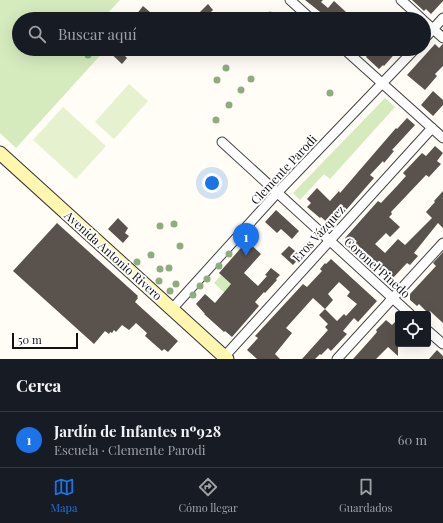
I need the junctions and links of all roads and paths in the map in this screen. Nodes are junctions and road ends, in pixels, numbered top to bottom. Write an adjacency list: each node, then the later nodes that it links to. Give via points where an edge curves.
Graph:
1 (290, 0): 3 (street)
2 (401, 0): 4 (street)
3 (303, 12)
4 (414, 12)
5 (443, 18): 6 (street)
6 (433, 29): 7 (street)
7 (443, 38)
8 (352, 56): 10 (street)
9 (408, 56): 10 (street, Clemente Parodi)
10 (382, 84): 11 (street); 15 (street, Clemente Parodi)
11 (432, 128): 12 (street); 16 (street, Eros Vázquez)
12 (443, 138)
13 (222, 142): 15 (street, Coronel Pinedo)
14 (0, 153): 19 (main road, Avenida Antonio Rivero)
15 (277, 193): 16 (street, Coronel Pinedo); 19 (street, Clemente Parodi)
16 (330, 241): 18 (street, Coronel Pinedo); 23 (street, Eros Vázquez)
17 (443, 243): 18 (street)
18 (392, 298): 20 (street, Coronel Pinedo); 24 (street)
19 (172, 309): 23 (main road, Avenida Antonio Rivero)
20 (407, 311)
21 (431, 334): 22 (street)
22 (443, 344)
23 (226, 358)
24 (337, 359)

